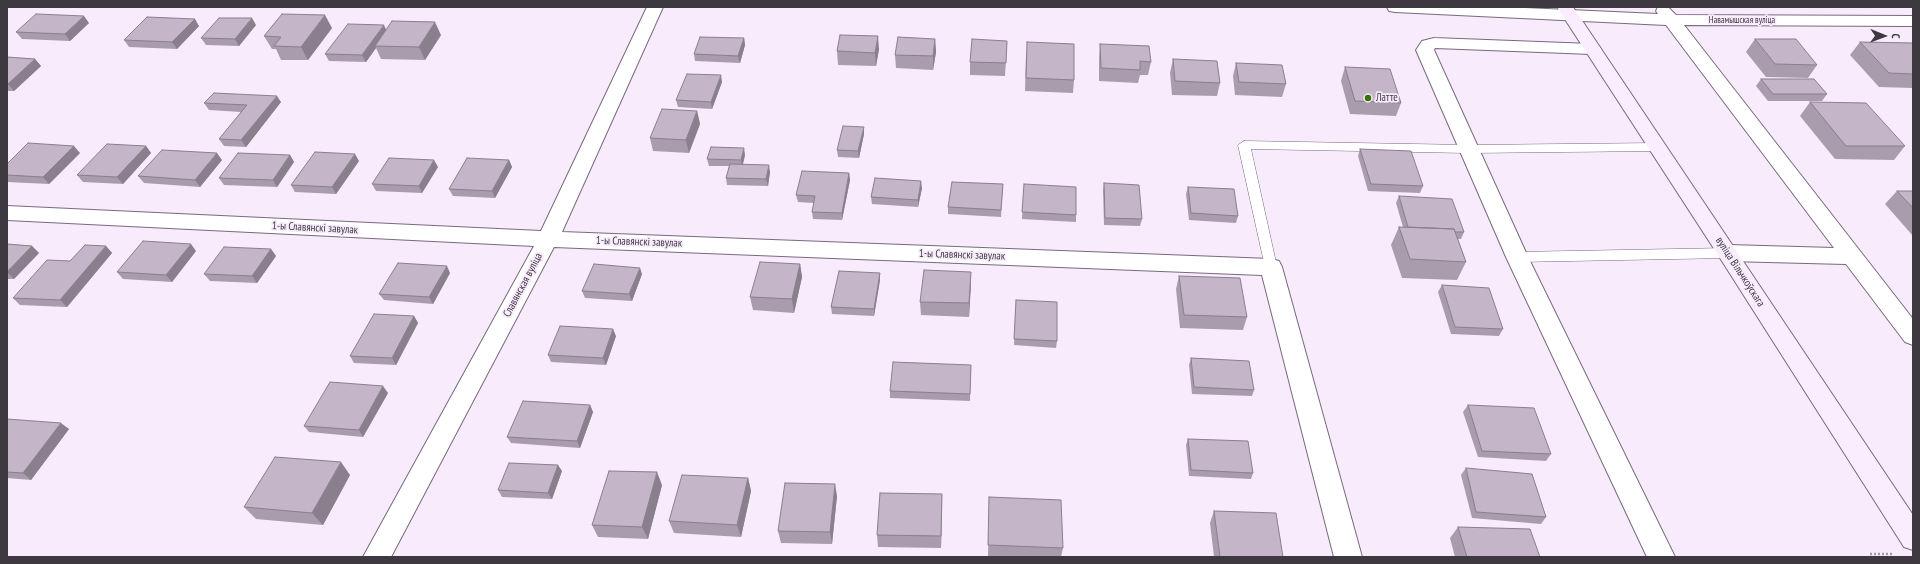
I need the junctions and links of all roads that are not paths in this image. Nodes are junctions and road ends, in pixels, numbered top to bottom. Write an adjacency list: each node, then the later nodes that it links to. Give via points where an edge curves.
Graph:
1 (655, 7): 12 (street, Славянская вуліца)
2 (1394, 7): 4 (street, Навамышская вуліца)
3 (1904, 7): 6 (street)
4 (1568, 11): 5 (street, Навамышская вуліца); 8 (main road, вуліца Вільчкоўскага)
5 (1665, 13): 7 (street, Навамышская вуліца); 14 (street)
6 (1913, 15)
7 (1913, 21)
8 (1592, 49): 9 (main road, вуліца Вільчкоўскага); 10 (street, via 1434,43 1428,45 1425,50)
9 (1658, 147): 10 (lane); 13 (main road, вуліца Вільчкоўскага)
10 (1468, 149): 15 (street); 16 (lane, via 1244,145)
11 (7, 213): 12 (street, 1-ы Славянскі завулак)
12 (548, 239): 16 (street, 1-ы Славянскі завулак); 19 (street, Славянская вуліца)
13 (1728, 253): 14 (street); 15 (lane); 18 (main road, вуліца Вільчкоўскага)
14 (1853, 256): 17 (street)
15 (1517, 257): 21 (street)
16 (1271, 267): 20 (street)
17 (1913, 336)
18 (1913, 538)
19 (377, 557)
20 (1348, 557)
21 (1661, 557)

